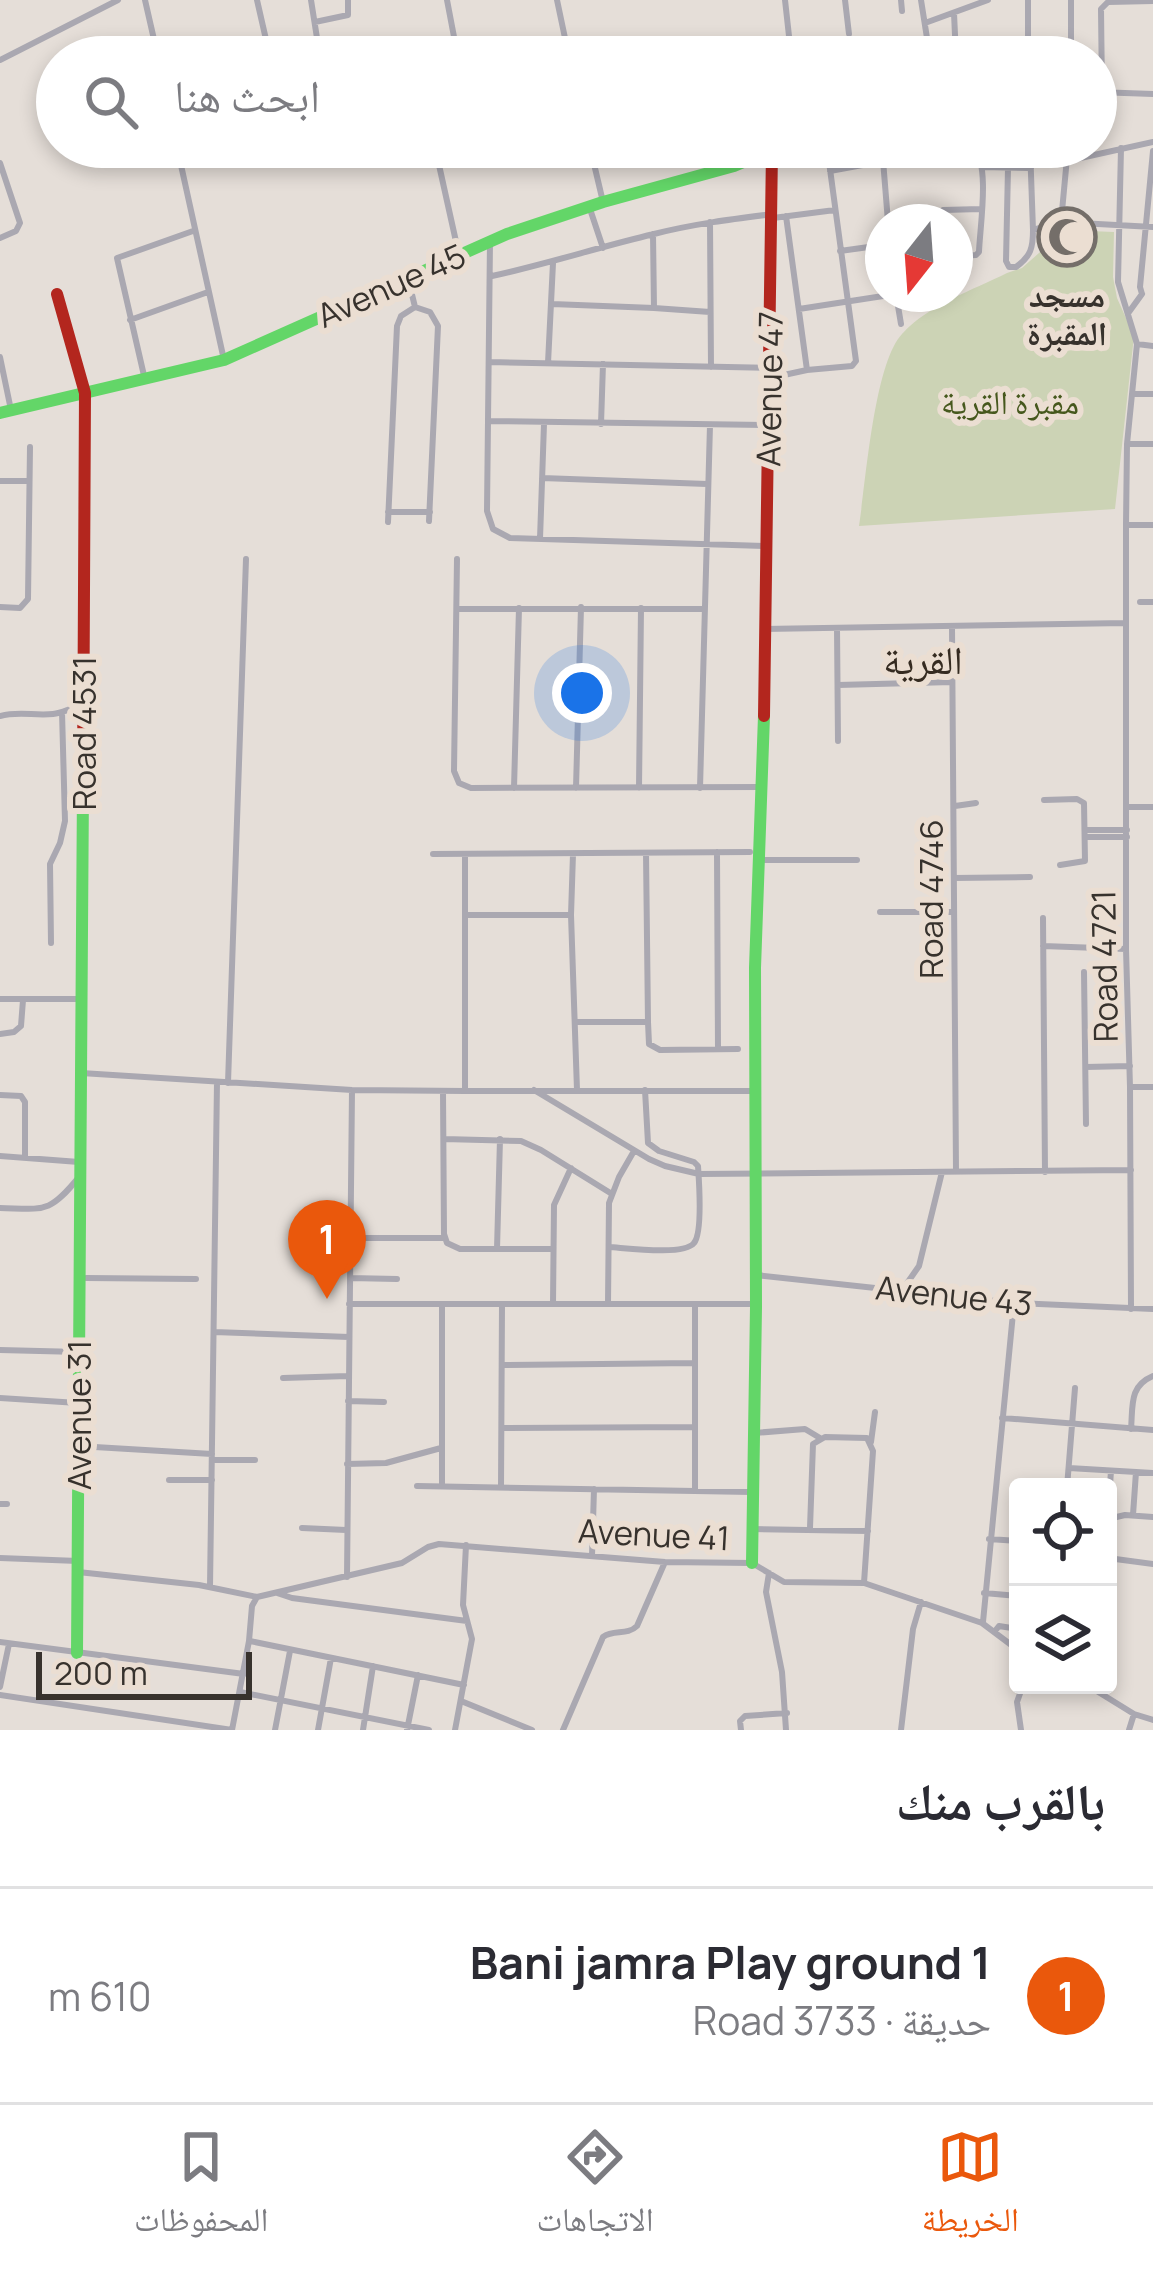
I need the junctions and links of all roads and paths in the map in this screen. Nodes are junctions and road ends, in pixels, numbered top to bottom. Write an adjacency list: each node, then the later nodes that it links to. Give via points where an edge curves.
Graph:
1 (118, 0): 22 (street)
2 (146, 0): 23 (street)
3 (257, 0): 24 (street)
4 (311, 0): 19 (street)
5 (348, 0): 19 (street, via 348,15)
6 (447, 0): 26 (street)
7 (557, 0): 27 (street)
8 (785, 0): 28 (street)
9 (845, 0): 21 (street)
10 (901, 0): 17 (street)
11 (921, 0): 20 (street)
12 (988, 0): 18 (street)
13 (1028, 0): 31 (street)
14 (1070, 0): 32 (street)
15 (1107, 1): 16 (street); 33 (street)
16 (1153, 1)
17 (902, 11)
18 (953, 13): 20 (street); 30 (street)
19 (315, 22): 25 (street)
20 (925, 23): 29 (street)
21 (849, 34)
22 (47, 36)
23 (154, 36)
24 (265, 36)
25 (317, 36)
26 (454, 36)
27 (565, 36)
28 (789, 36)
29 (927, 36)
30 (955, 36)
31 (1028, 36)
32 (1071, 36)
33 (1100, 36)
34 (36, 42): 35 (street)
35 (0, 60)
36 (1117, 93): 37 (street)
37 (1153, 94)
38 (1153, 142): 39 (street)
39 (1121, 148): 40 (street); 65 (street, Road 4721)
40 (1117, 149)
41 (1153, 152): 43 (street)
42 (0, 163): 70 (street, via 20,224)
43 (1152, 166): 66 (street)
44 (181, 168): 67 (street)
45 (440, 168): 76 (street)
46 (592, 168): 57 (street)
47 (727, 168): 57 (street, Avenue 45)
48 (776, 168): 62 (street, Avenue 47)
49 (830, 168): 56 (street)
50 (844, 168): 56 (street)
51 (884, 168): 58 (street)
52 (982, 168): 60 (street)
53 (1008, 168): 54 (street); 68 (street, via 1010,267 1029,256)
54 (1031, 168): 68 (street)
55 (1066, 168): 64 (street)
56 (830, 171): 61 (street)
57 (596, 204): 71 (street, Avenue 45); 72 (street)
58 (887, 204)
59 (973, 209): 60 (street)
60 (981, 209): 75 (street)
61 (835, 210): 62 (street); 74 (street)
62 (777, 216): 63 (street); 89 (street); 104 (street, Avenue 47)
63 (710, 222): 69 (street); 90 (street)
64 (1061, 222): 65 (street); 68 (street)
65 (1118, 225): 66 (street); 92 (street, Road 4721, via 1118,282)
66 (1150, 227): 77 (street)
67 (194, 230): 81 (street); 93 (street, via 117,258)
68 (1033, 230)
69 (653, 234): 72 (street); 88 (street)
70 (0, 238)
71 (490, 242): 76 (street, Avenue 45); 79 (street)
72 (603, 248): 78 (street)
73 (865, 248): 74 (street)
74 (840, 251): 85 (street)
75 (973, 254)
76 (459, 255): 80 (street, Avenue 45)
77 (1149, 255): 83 (street, via 1140,287)
78 (553, 263): 79 (street); 86 (street)
79 (492, 276): 99 (street)
80 (409, 278): 87 (street); 98 (street, Avenue 45)
81 (208, 292): 93 (street); 98 (street)
82 (57, 294): 106 (street, Road 4531)
83 (1147, 295): 92 (street)
84 (865, 299): 85 (street)
85 (847, 302): 89 (street); 103 (street, via 855,364)
86 (552, 304): 88 (street); 100 (street)
87 (415, 308): 87 (street, via 397,326 388,517 429,517 438,326 430,312)
88 (654, 308): 90 (street)
89 (799, 309): 103 (street)
90 (710, 312): 102 (street)
91 (899, 312): 94 (street)
92 (1129, 312): 95 (street, Road 4721)
93 (130, 320): 105 (street)
94 (901, 324)
95 (1137, 344): 96 (street); 107 (street, Road 4721)
96 (1153, 346)
97 (0, 357): 109 (street)
98 (224, 360): 105 (street, Avenue 45)
99 (489, 362): 100 (street); 110 (street)
100 (548, 363): 101 (street)
101 (603, 364): 102 (street); 112 (street)
102 (711, 367): 104 (street)
103 (807, 370): 104 (street)
104 (770, 373): 114 (street, Avenue 47)
105 (145, 380): 106 (street, Avenue 45)
106 (85, 393): 109 (street, Avenue 45); 143 (street, Road 4531)
107 (1133, 394): 108 (street); 115 (street, Road 4721)
108 (1153, 394)
109 (5, 411)
110 (488, 421): 111 (street); 124 (street, via 489,524 503,537)
111 (544, 424): 112 (street); 118 (street)
112 (601, 424): 113 (street)
113 (710, 425): 114 (street); 121 (street)
114 (769, 425): 126 (street, Avenue 47)
115 (1126, 444): 116 (street); 123 (street, Road 4721)
116 (1153, 444)
117 (30, 446): 120 (street)
118 (542, 478): 121 (street); 124 (street)
119 (0, 482): 120 (street)
120 (29, 482): 131 (street, via 28,599 20,608)
121 (707, 484): 125 (street)
122 (1153, 524): 123 (street)
123 (1126, 525): 137 (street, Road 4721)
124 (540, 539): 125 (street)
125 (705, 544): 126 (street); 136 (street)
126 (766, 546): 140 (street, Avenue 47)
127 (246, 559): 190 (street)
128 (457, 559): 135 (street)
129 (1140, 602): 130 (street)
130 (1153, 602)
131 (0, 607)
132 (581, 607): 133 (street); 134 (street); 149 (street)
133 (519, 608): 135 (street); 148 (street)
134 (641, 608): 136 (street); 150 (street)
135 (458, 609): 148 (street, via 455,777 471,788)
136 (704, 609): 151 (street)
137 (1126, 623): 138 (street); 155 (street, Road 4721)
138 (952, 627): 139 (street); 141 (street, Road 4746)
139 (837, 628): 140 (street); 142 (street)
140 (764, 629): 147 (street, Avenue 47)
141 (952, 682): 142 (street); 154 (street, Road 4746)
142 (838, 685): 146 (street)
143 (83, 706): 144 (street); 178 (street, Road 4531)
144 (62, 712): 145 (street); 174 (street, via 64,821 50,864)
145 (3, 713)
146 (838, 741)
147 (763, 787): 151 (street); 164 (street, Avenue 47)
148 (514, 788): 149 (street)
149 (576, 788): 150 (street)
150 (639, 788): 151 (street)
151 (700, 788)
152 (1044, 800): 157 (street, via 1082,801)
153 (976, 803): 154 (street)
154 (954, 806): 168 (street, Road 4746)
155 (1128, 807): 156 (street); 158 (street, Road 4721)
156 (1153, 807)
157 (1085, 833): 158 (street); 166 (street, via 1085,861)
158 (1127, 834): 176 (street, Road 4721)
159 (573, 852): 161 (street); 163 (street); 172 (street)
160 (717, 852): 161 (street); 164 (street); 184 (street)
161 (646, 853): 182 (street)
162 (434, 854): 163 (street)
163 (465, 854): 171 (street)
164 (755, 855): 165 (street); 198 (street, Avenue 47)
165 (857, 860)
166 (1060, 865)
167 (1030, 877): 168 (street)
168 (954, 878): 170 (street, Road 4746)
169 (880, 912): 170 (street)
170 (954, 912): 210 (street, Road 4746)
171 (465, 915): 172 (street); 193 (street)
172 (572, 915): 181 (street)
173 (1043, 918): 175 (street)
174 (51, 943)
175 (1043, 946): 176 (street); 212 (street)
176 (1126, 949): 186 (street, Road 4721)
177 (1084, 972): 187 (street)
178 (80, 998): 180 (street); 188 (street, Road 4531)
179 (0, 999): 180 (street)
180 (23, 999): 183 (street, via 22,1026)
181 (577, 1022): 182 (street); 196 (street)
182 (648, 1022): 184 (street, via 653,1048)
183 (0, 1034)
184 (718, 1049): 185 (street)
185 (738, 1049)
186 (1130, 1066): 187 (street); 191 (street, Road 4721)
187 (1086, 1067): 201 (street)
188 (81, 1073): 189 (street); 208 (street, Avenue 31)
189 (217, 1082): 190 (street); 238 (street)
190 (228, 1083): 194 (street)
191 (1130, 1087): 192 (street); 209 (street, Road 4721)
192 (1153, 1087)
193 (465, 1088): 195 (street); 199 (street)
194 (352, 1090): 199 (street); 217 (street)
195 (534, 1090): 196 (street); 204 (street)
196 (578, 1090): 197 (street)
197 (645, 1090): 198 (street); 213 (street, via 648,1143 694,1162)
198 (754, 1091): 214 (street)
199 (443, 1092): 202 (street)
200 (0, 1095): 206 (street, via 25,1102)
201 (1086, 1124)
202 (443, 1139): 203 (street); 218 (street)
203 (500, 1139): 207 (street, via 531,1145); 220 (street)
204 (634, 1150): 213 (street); 215 (street)
205 (0, 1156): 206 (street)
206 (25, 1156): 208 (street)
207 (571, 1168): 215 (street); 221 (street, via 554,1205)
208 (80, 1170): 216 (street, via 50,1207); 223 (street, Avenue 31)
209 (1131, 1170): 212 (street); 236 (street, Road 4721)
210 (956, 1171): 211 (street); 212 (street)
211 (942, 1172): 214 (street); 227 (street, via 920,1266)
212 (1045, 1172)
213 (699, 1174): 214 (street); 219 (street, via 691,1246)
214 (755, 1175): 222 (street)
215 (612, 1194): 219 (street)
216 (0, 1208)
217 (350, 1238): 218 (street); 224 (street)
218 (444, 1238): 220 (street, via 454,1248)
219 (609, 1247): 233 (street)
220 (497, 1249): 221 (street)
221 (552, 1249): 232 (street)
222 (756, 1275): 227 (street, Avenue 43); 235 (street)
223 (83, 1278): 225 (street); 241 (street, Avenue 31)
224 (350, 1278): 226 (street); 229 (street)
225 (196, 1279)
226 (397, 1280)
227 (903, 1289): 228 (street, Avenue 43)
228 (1014, 1303): 236 (street, Avenue 43); 253 (street)
229 (349, 1304): 230 (street); 239 (street)
230 (442, 1304): 231 (street); 263 (street)
231 (502, 1304): 232 (street); 243 (street)
232 (553, 1304): 233 (street)
233 (608, 1304): 234 (street)
234 (695, 1304): 235 (street); 242 (street)
235 (756, 1304): 259 (street)
236 (1131, 1309): 237 (street, Avenue 43)
237 (1153, 1309)
238 (214, 1332): 239 (street); 264 (street)
239 (349, 1336): 244 (street)
240 (0, 1350): 241 (street)
241 (79, 1352): 251 (street, Avenue 31)
242 (695, 1363): 243 (street); 255 (street)
243 (502, 1365): 256 (street)
244 (348, 1376): 246 (street); 249 (street)
245 (1153, 1376): 257 (street, via 1136,1389)
246 (283, 1378)
247 (1075, 1388): 254 (street)
248 (0, 1398): 251 (street)
249 (348, 1401): 250 (street); 266 (street)
250 (385, 1402)
251 (78, 1403): 262 (street, Avenue 31)
252 (875, 1412): 261 (street)
253 (1002, 1418): 254 (street); 289 (street)
254 (1072, 1425): 257 (street); 267 (street)
255 (695, 1427): 256 (street); 279 (street)
256 (502, 1428): 277 (street)
257 (1131, 1429): 258 (street)
258 (1153, 1430)
259 (754, 1433): 260 (street, via 805,1429); 280 (street)
260 (820, 1438): 261 (street); 285 (street, via 811,1449)
261 (871, 1442): 288 (street)
262 (78, 1446): 264 (street); 298 (street, Avenue 31)
263 (441, 1448): 266 (street, via 386,1463); 275 (street)
264 (212, 1457): 265 (street); 274 (street)
265 (255, 1460)
266 (347, 1463): 287 (street)
267 (1069, 1468): 268 (street); 271 (street)
268 (1111, 1471): 269 (street); 272 (street)
269 (1136, 1472): 270 (street); 281 (street)
270 (1153, 1473)
271 (1068, 1478)
272 (1111, 1478)
273 (169, 1480): 274 (street)
274 (212, 1480): 302 (street)
275 (442, 1485): 276 (street); 277 (street)
276 (417, 1486)
277 (501, 1487): 278 (street)
278 (594, 1489): 279 (street); 292 (street)
279 (695, 1491): 280 (street)
280 (752, 1492): 286 (street)
281 (1133, 1515): 282 (street); 283 (street)
282 (1117, 1516)
283 (1153, 1517)
284 (302, 1528): 287 (street)
285 (810, 1528): 286 (street); 288 (street)
286 (752, 1529): 296 (street)
287 (346, 1530): 300 (street)
288 (868, 1531): 301 (street)
289 (989, 1539): 290 (street); 304 (street)
290 (1009, 1540)
291 (466, 1545): 292 (street, Avenue 41); 300 (street, Avenue 41, via 433,1545 402,1563); 308 (street)
292 (592, 1556): 295 (street, Avenue 41)
293 (0, 1558): 298 (street)
294 (1117, 1559): 297 (street)
295 (665, 1562): 296 (street, Avenue 41); 341 (street, via 637,1626 603,1637)
296 (752, 1563): 299 (street, Avenue 41)
297 (1153, 1564)
298 (78, 1567): 302 (street); 316 (street, Avenue 31)
299 (769, 1573): 301 (street, Avenue 41, via 790,1583); 329 (street)
300 (347, 1576): 303 (street, Avenue 41)
301 (864, 1583): 307 (street, Avenue 41)
302 (210, 1587): 306 (street)
303 (274, 1591): 306 (street, Avenue 41); 308 (street)
304 (983, 1593): 305 (street); 309 (street)
305 (1009, 1595)
306 (256, 1597): 312 (street)
307 (921, 1602): 309 (street, Avenue 41); 344 (street)
308 (467, 1621): 321 (street)
309 (982, 1623): 311 (street, Avenue 41)
310 (1009, 1628): 311 (street)
311 (995, 1631): 314 (street, Avenue 41)
312 (250, 1641): 315 (street); 319 (street)
313 (4, 1643): 316 (street); 322 (street)
314 (1009, 1643)
315 (290, 1650): 317 (street); 326 (street)
316 (77, 1653): 319 (street)
317 (331, 1658): 318 (street); 328 (street)
318 (373, 1666): 320 (street); 331 (street)
319 (244, 1674): 323 (street)
320 (418, 1676): 321 (street); 333 (street)
321 (464, 1684): 327 (street)
322 (0, 1691): 334 (street)
323 (240, 1692): 326 (street); 334 (street)
324 (1020, 1694): 345 (street)
325 (1103, 1694): 330 (street)
326 (280, 1700): 328 (street); 335 (street)
327 (460, 1701): 339 (street); 340 (street)
328 (322, 1708): 331 (street); 336 (street)
329 (787, 1713): 342 (street, via 746,1716); 343 (street)
330 (1135, 1714): 332 (street); 346 (street)
331 (365, 1717): 333 (street); 337 (street)
332 (1153, 1720)
333 (407, 1728): 338 (street)
334 (232, 1730)
335 (274, 1730)
336 (318, 1730)
337 (363, 1730)
338 (429, 1730)
339 (454, 1730)
340 (532, 1730)
341 (563, 1730)
342 (741, 1730)
343 (787, 1730)
344 (901, 1730)
345 (1021, 1730)
346 (1129, 1730)

